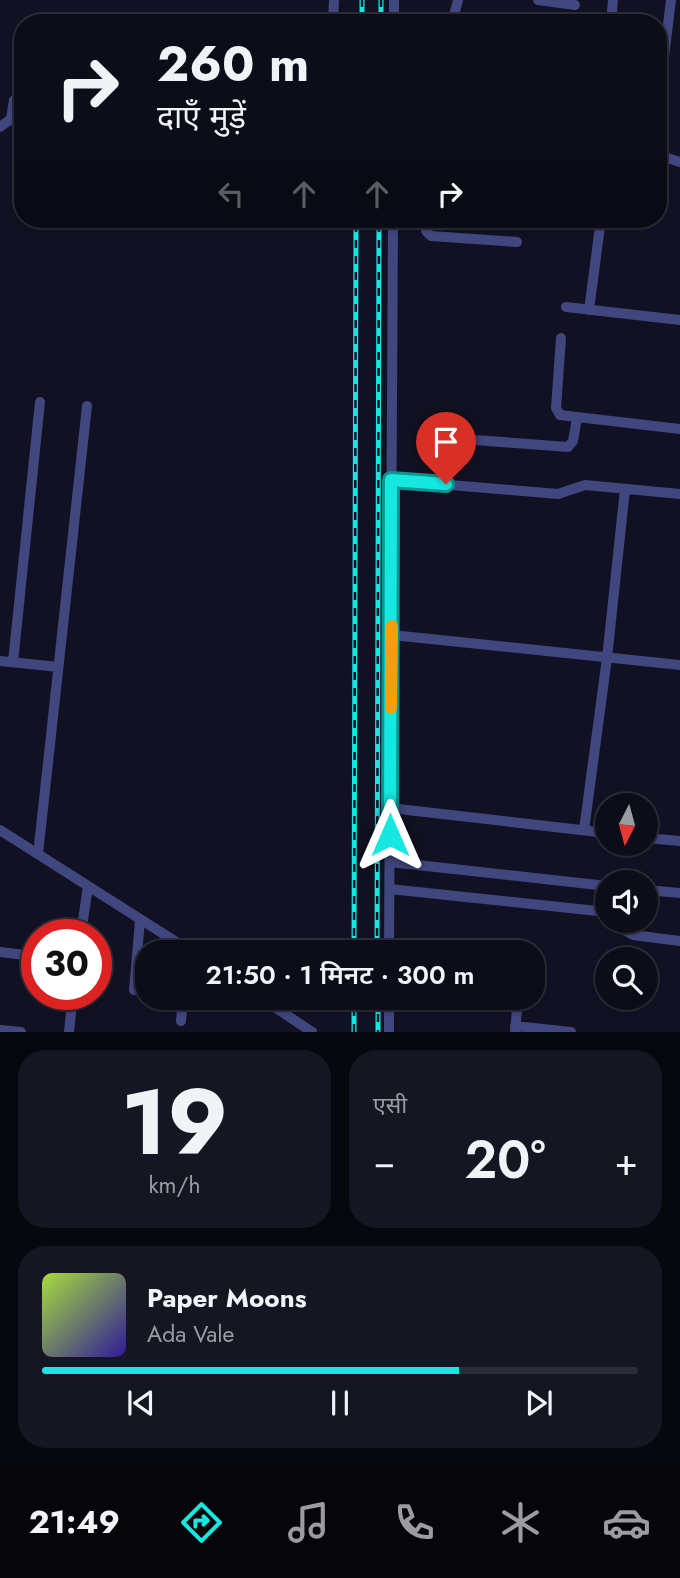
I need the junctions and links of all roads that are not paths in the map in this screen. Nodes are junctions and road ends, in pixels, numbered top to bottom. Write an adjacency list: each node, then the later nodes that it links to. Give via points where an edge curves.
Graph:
1 (537, 0): 3 (street)
2 (671, 0): 4 (street)
3 (575, 5)
4 (667, 33)
5 (14, 100): 6 (street, via 11,119)
6 (0, 127)
7 (393, 228): 20 (street)
8 (426, 228): 10 (street, via 431,236)
9 (600, 228): 12 (street)
10 (517, 242)
11 (566, 307): 12 (street)
12 (589, 310): 13 (street)
13 (680, 320)
14 (561, 338): 17 (street, via 556,408 561,415)
15 (40, 402): 27 (street)
16 (87, 406): 28 (street)
17 (577, 418): 18 (street); 19 (street, via 568,447)
18 (680, 429)
19 (435, 434)
20 (391, 480): 21 (street, via 558,494 578,486); 23 (street)
21 (625, 489): 22 (street); 24 (street)
22 (680, 494)
23 (392, 635): 24 (street); 29 (street)
24 (607, 658): 26 (street); 31 (street)
25 (0, 661): 27 (street)
26 (680, 662)
27 (13, 663): 28 (street)
28 (58, 667): 35 (street)
29 (390, 808): 31 (street); 36 (street)
30 (0, 830): 35 (street)
31 (584, 830): 32 (street)
32 (595, 831)
33 (658, 839): 34 (street)
34 (680, 841)
35 (38, 854): 38 (street)
36 (390, 862): 37 (street); 39 (street)
37 (595, 885)
38 (88, 886): 43 (street); 44 (street)
39 (390, 889): 42 (street); 47 (street)
40 (658, 891): 41 (street)
41 (680, 893)
42 (595, 911)
43 (82, 919)
44 (140, 920): 46 (street); 51 (street)
45 (629, 933): 48 (street)
46 (172, 940)
47 (389, 940)
48 (680, 941)
49 (0, 952): 50 (street)
50 (21, 955)
51 (134, 990)
52 (71, 1010): 61 (street)
53 (182, 1010): 57 (street)
54 (279, 1010): 62 (street)
55 (388, 1010): 63 (street)
56 (517, 1010): 58 (street)
57 (181, 1020)
58 (515, 1029): 64 (street)
59 (0, 1030): 60 (street)
60 (21, 1032)
61 (69, 1032)
62 (312, 1032)
63 (389, 1032)
64 (571, 1032)

